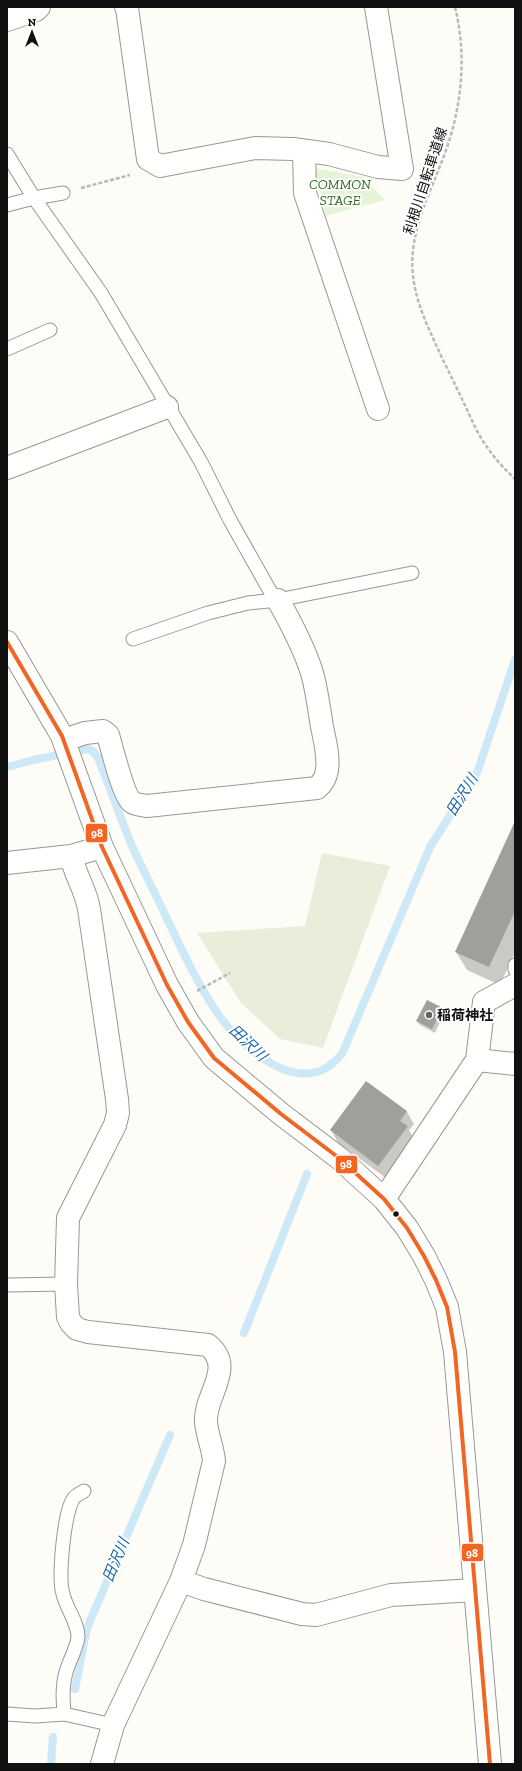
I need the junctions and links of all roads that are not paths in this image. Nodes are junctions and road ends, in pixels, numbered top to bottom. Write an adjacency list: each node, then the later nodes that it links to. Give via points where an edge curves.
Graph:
1 (39, 7): 4 (street)
2 (126, 7): 5 (street, via 148,159 160,166 255,148)
3 (376, 7): 5 (street, via 402,169 378,167 330,154)
4 (7, 20)
5 (304, 151): 13 (street, via 305,193)
6 (7, 154): 8 (lane)
7 (63, 193): 8 (lane)
8 (34, 198): 9 (lane); 12 (lane, via 101,293)
9 (7, 205)
10 (50, 330): 11 (lane)
11 (7, 349)
12 (167, 406): 14 (street); 16 (lane, via 201,462 270,591)
13 (378, 409)
14 (7, 468)
15 (412, 572): 16 (lane)
16 (278, 600): 17 (lane, via 248,603 208,613); 19 (street, via 298,636 312,673 318,701 327,769 322,784 317,788 147,806 133,803 126,793 108,735 103,731)
17 (133, 639)
18 (7, 642): 19 (street)
19 (64, 740): 20 (street)
20 (102, 847): 21 (street); 28 (street, via 167,984 188,1022 214,1058 339,1158)
21 (71, 856): 22 (street); 29 (street, via 74,871 87,896 118,1113 115,1125 68,1218)
22 (7, 863)
23 (515, 965): 24 (lane)
24 (515, 970)
25 (515, 985): 26 (street, via 484,1002)
26 (477, 1060): 27 (street); 28 (street)
27 (515, 1064)
28 (384, 1199): 33 (street, via 407,1228 424,1256 446,1307 455,1352)
29 (66, 1284): 30 (lane); 32 (street, via 68,1317 77,1329 208,1345 217,1352 220,1361 219,1372 206,1412 214,1461 194,1545)
30 (7, 1285)
31 (84, 1491): 35 (lane, via 74,1497 68,1511 60,1577 62,1593 76,1624 78,1638 66,1672 62,1694)
32 (181, 1581): 33 (street, via 302,1614 316,1615 391,1595); 36 (street)
33 (475, 1590): 38 (street)
34 (7, 1714): 35 (lane)
35 (64, 1714): 36 (lane)
36 (113, 1725): 37 (street)
37 (102, 1764)
38 (490, 1764)

